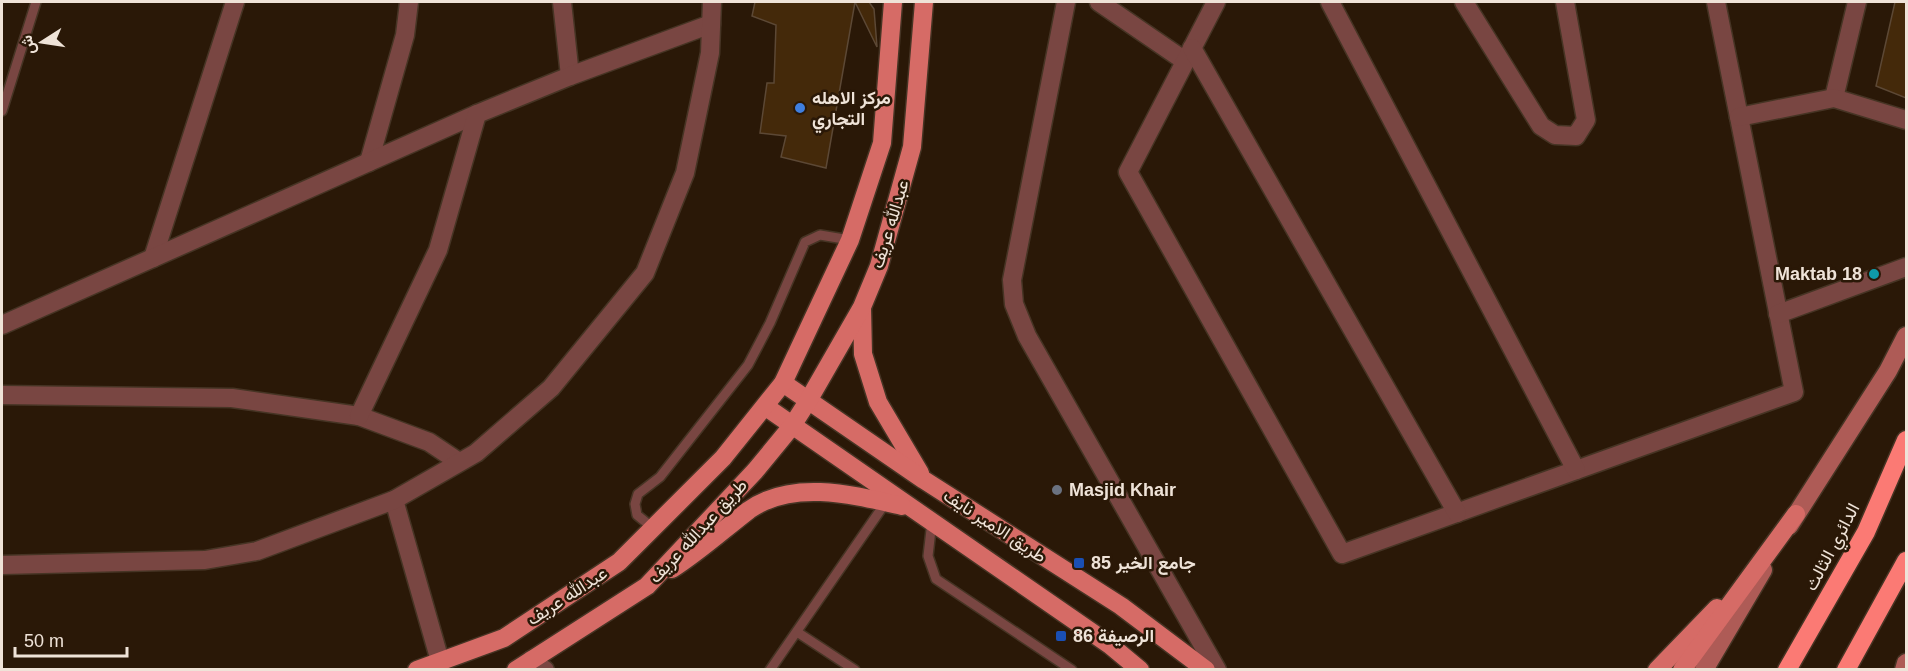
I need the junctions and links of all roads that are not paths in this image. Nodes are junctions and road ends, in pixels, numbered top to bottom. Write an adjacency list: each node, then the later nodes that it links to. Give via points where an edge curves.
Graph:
1 (36, 2): 20 (lane)
2 (235, 2): 26 (street)
3 (409, 2): 24 (street, via 405,35)
4 (562, 2): 18 (street)
5 (712, 2): 16 (street)
6 (893, 2): 25 (main road, عبدالله عريف, via 882,143)
7 (924, 2): 28 (main road, عبدالله عريف, via 912,147 879,266)
8 (1066, 2): 63 (street, via 1012,280 1014,304 1027,336)
9 (1099, 2): 17 (street)
10 (1216, 2): 17 (street)
11 (1330, 2): 40 (street)
12 (1464, 2): 13 (street, via 1541,126 1555,135 1576,136 1586,120)
13 (1565, 2)
14 (1716, 2): 22 (street)
15 (1854, 6): 19 (street)
16 (711, 24): 18 (street); 39 (street, via 710,53 685,172 645,273 551,388 476,453)
17 (1189, 55): 45 (street); 45 (street, via 1128,172 1342,554)
18 (570, 76): 21 (street)
19 (1834, 98): 22 (street); 23 (street)
20 (2, 111)
21 (477, 114): 24 (street); 36 (street, via 438,250)
22 (1739, 117): 29 (street)
23 (1906, 120)
24 (369, 162): 26 (street)
25 (850, 240): 32 (main road, عبدالله عريف); 48 (lane, via 820,235 805,242 748,364 660,477 638,494 637,515)
26 (153, 258): 30 (street)
27 (1906, 267): 29 (street)
28 (862, 307): 34 (main road, عبدالله عريف); 41 (main road, via 863,354 878,402)
29 (1779, 314): 40 (street, via 1794,392)
30 (2, 325)
31 (1906, 336): 46 (main road, via 1888,371)
32 (783, 383): 34 (main road, طريق الامير نايف); 35 (main road)
33 (2, 395): 36 (street, via 232,398)
34 (808, 401): 37 (main road, عبدالله عريف); 41 (main road, طريق الامير نايف)
35 (766, 407): 37 (main road, طريق الامير نايف); 48 (main road, عبدالله عريف, via 723,458)
36 (359, 417): 39 (street, via 429,442)
37 (792, 426): 44 (main road, طريق الامير نايف); 52 (main road, طريق عبدالله عريف)
38 (1906, 440): 67 (highway, الدائري الثالث, via 1866,532)
39 (459, 462): 42 (street)
40 (1576, 470): 45 (street)
41 (924, 480): 62 (main road, طريق الامير نايف, via 1121,606)
42 (394, 500): 50 (street, via 257,551 206,560); 54 (street)
43 (886, 502): 44 (main road); 52 (main road, via 819,491 775,497 751,509 706,547); 53 (lane)
44 (912, 508): 47 (main road, طريق الامير نايف)
45 (1456, 513)
46 (1796, 514): 51 (main road); 66 (main road)
47 (932, 521): 60 (lane, via 928,556 936,579); 61 (main road, طريق الامير نايف)
48 (653, 528): 54 (main road, عبدالله عريف, via 619,562 504,638)
49 (1906, 561): 68 (highway)
50 (2, 565)
51 (1755, 571): 64 (main road); 65 (main road)
52 (647, 586): 56 (main road, طريق عبدالله عريف)
53 (797, 632): 58 (lane); 59 (lane)
54 (440, 661): 57 (main road, عبدالله عريف)
55 (1906, 663): 69 (main road)
56 (530, 666)
57 (417, 669)
58 (770, 669)
59 (855, 669)
60 (1072, 669)
61 (1140, 669)
62 (1206, 669)
63 (1217, 669)
64 (1657, 669)
65 (1682, 669)
66 (1704, 669)
67 (1787, 669)
68 (1846, 669)
69 (1904, 669)

